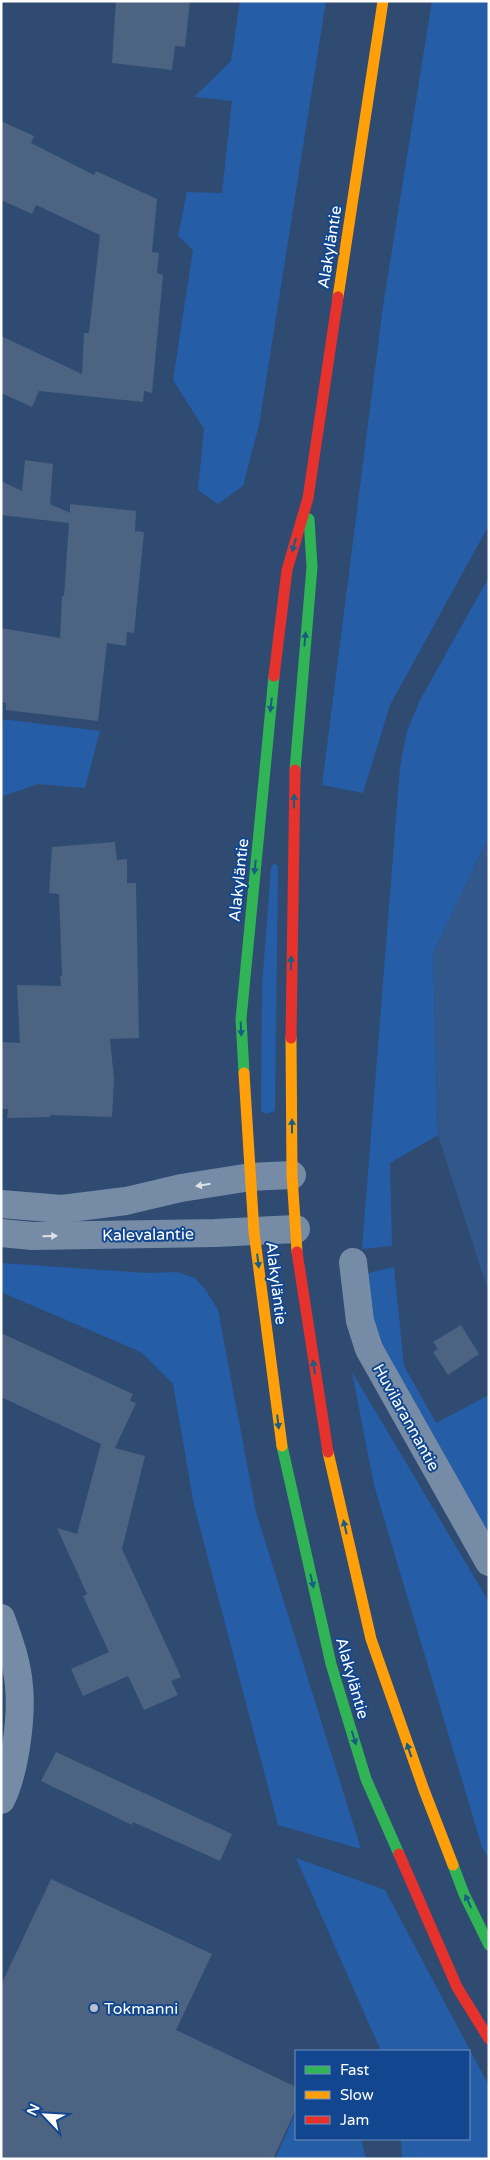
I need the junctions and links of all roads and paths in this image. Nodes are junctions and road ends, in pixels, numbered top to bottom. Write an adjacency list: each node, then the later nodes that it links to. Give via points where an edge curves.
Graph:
1 (383, 1): 2 (main road, Alakyläntie)
2 (308, 498): 3 (main road, Alakyläntie, one-way to 2, via 294,776 312,567); 4 (main road, Alakyläntie, one-way to 4, via 284,589 240,1019)
3 (292, 1175): 4 (street, Kalevalantie); 6 (main road, Alakyläntie)
4 (251, 1177): 5 (street, Kalevalantie, one-way to 5, via 180,1188 126,1201 62,1209); 7 (main road, Alakyläntie)
5 (1, 1204)
6 (296, 1230): 7 (street, Kalevalantie); 13 (main road, Alakyläntie, one-way to 6, via 464,1894 424,1790 371,1638 324,1435)
7 (254, 1232): 8 (street, Kalevalantie, one-way to 7, via 32,1236); 14 (main road, Alakyläntie, one-way to 14, via 283,1456 331,1664 366,1779 457,1987)
8 (1, 1233)
9 (353, 1262): 10 (street, Huvilarannantie, via 360,1321 369,1349)
10 (489, 1562)
11 (1, 1618): 12 (street, via 13,1652 19,1686 14,1758 9,1784)
12 (1, 1800)
13 (489, 1945)
14 (489, 2039)

